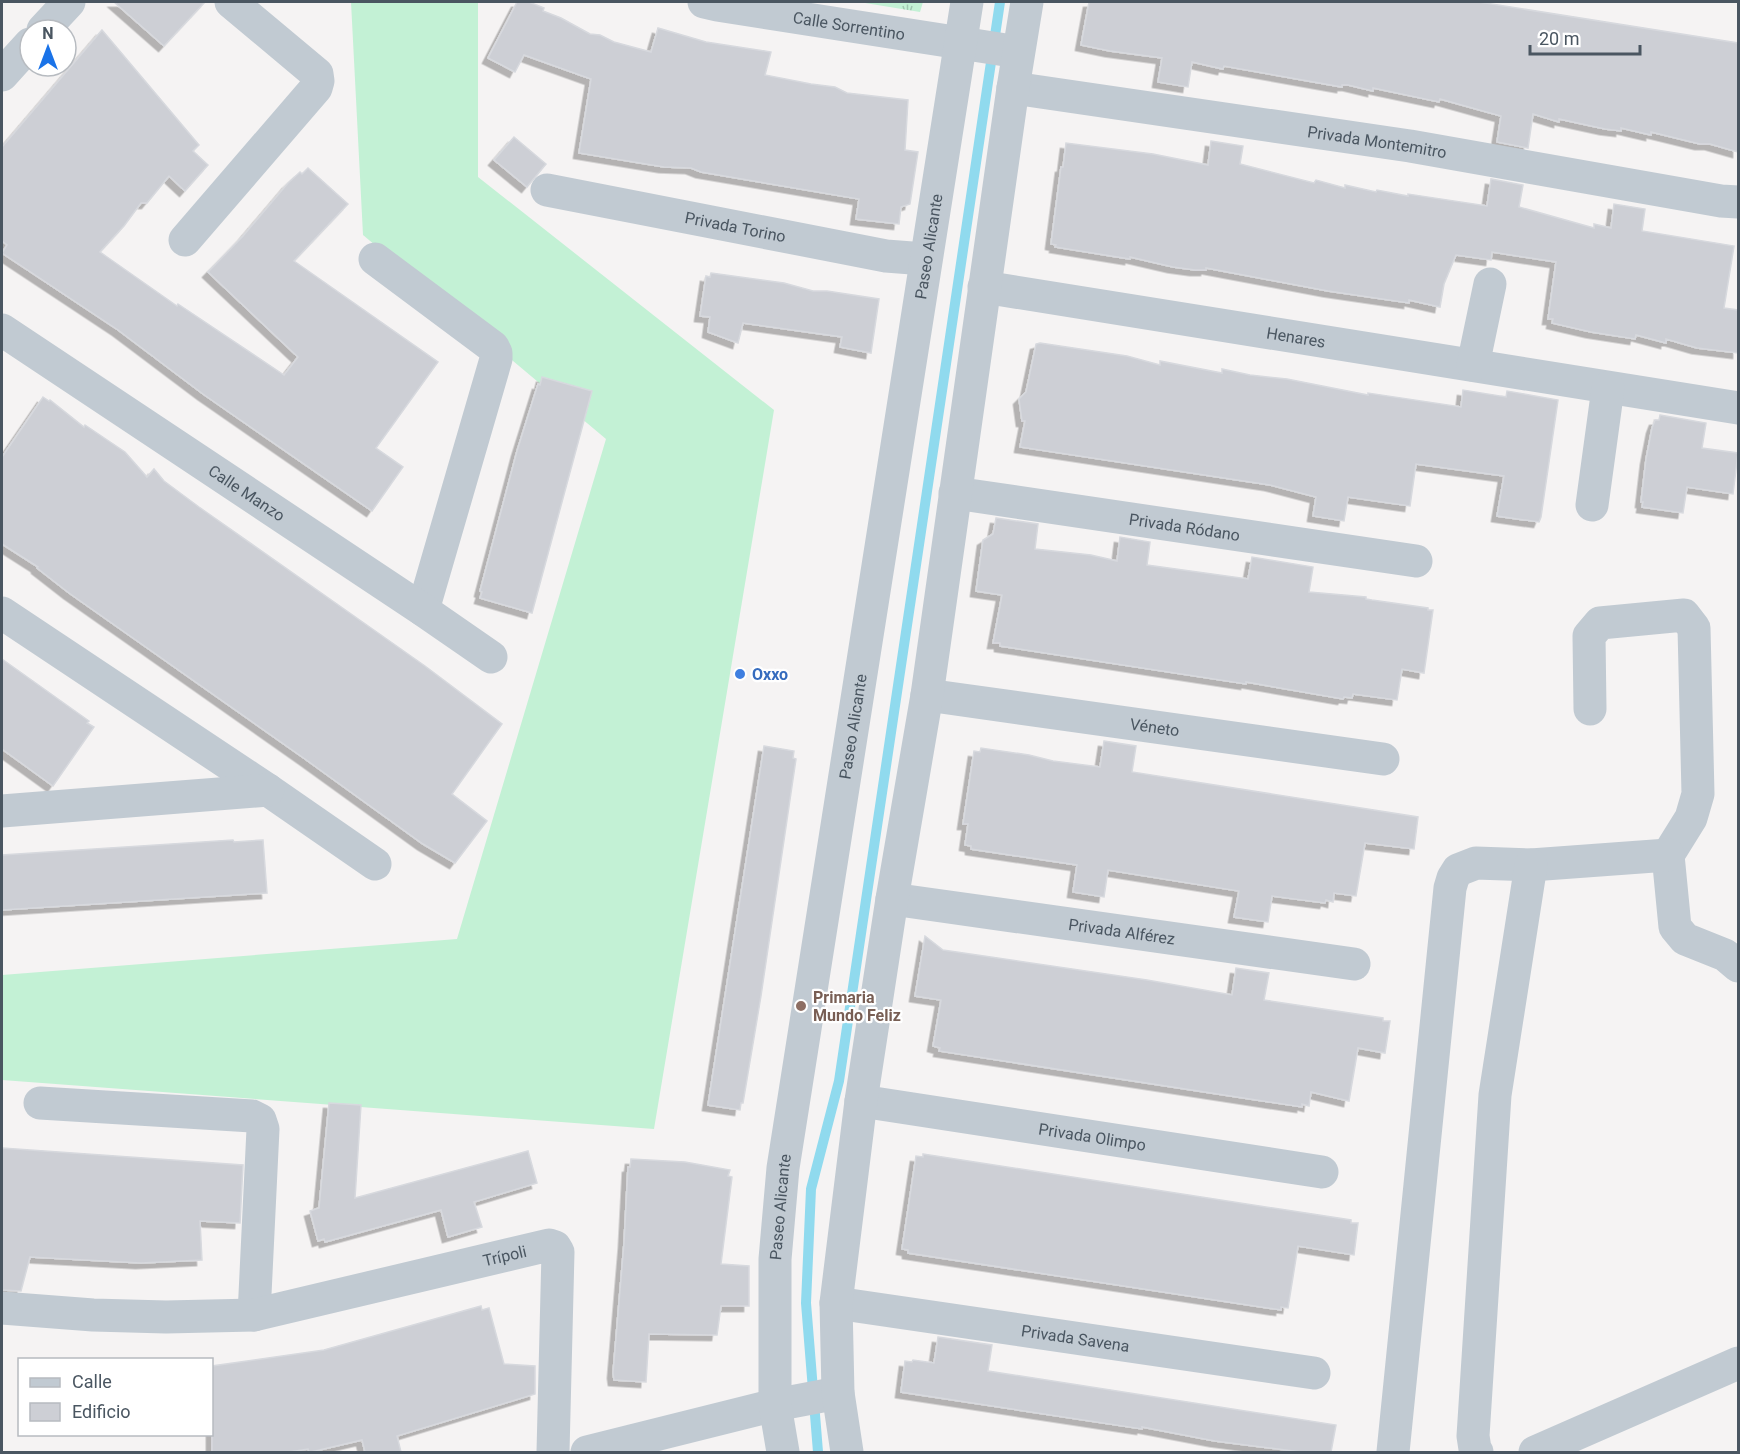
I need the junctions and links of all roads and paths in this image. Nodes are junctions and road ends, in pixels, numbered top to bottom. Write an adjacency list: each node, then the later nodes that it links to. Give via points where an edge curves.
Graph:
1 (69, 2): 6 (street)
2 (231, 2): 14 (street, via 317,74 318,81)
3 (704, 2): 7 (street, Calle Sorrentino)
4 (967, 2): 7 (street, Paseo Alicante)
5 (1027, 2): 8 (street)
6 (54, 18)
7 (960, 43): 8 (street, Calle Sorrentino); 16 (street, Paseo Alicante)
8 (1018, 52): 11 (street)
9 (18, 57): 10 (street)
10 (2, 75)
11 (1013, 88): 13 (street, Privada Montemitro, via 1410,146); 18 (street)
12 (547, 190): 16 (street, Privada Torino, via 886,256)
13 (1738, 202)
14 (185, 240)
15 (375, 259): 26 (street, via 496,353)
16 (925, 259): 49 (street, Paseo Alicante, via 783,1168 775,1259)
17 (1490, 285): 20 (street)
18 (984, 287): 20 (street, Henares); 23 (street)
19 (6, 342): 26 (street, Calle Manzo)
20 (1473, 365): 21 (street, Henares)
21 (1608, 388): 22 (street, Henares); 24 (street)
22 (1738, 408)
23 (955, 493): 25 (street, Privada Ródano); 29 (street)
24 (1592, 505)
25 (1416, 561)
26 (423, 610): 28 (street, Calle Manzo)
27 (2, 613): 32 (street)
28 (491, 657)
29 (927, 695): 31 (street, Véneto); 37 (street)
30 (1590, 709): 34 (street, via 1589,636 1600,623 1684,615 1694,628 1698,794 1691,818)
31 (1383, 759)
32 (268, 790): 33 (street); 35 (street)
33 (2, 811)
34 (1668, 855): 36 (street); 39 (street, via 1674,920 1679,934 1691,943 1725,955)
35 (375, 864)
36 (1531, 865): 54 (street, via 1476,863 1458,870 1450,888); 55 (street, via 1495,1095 1473,1436)
37 (892, 899): 38 (street, Privada Alférez); 40 (street)
38 (1354, 964)
39 (1738, 966)
40 (861, 1101): 42 (street, Privada Olimpo); 43 (street)
41 (40, 1103): 45 (street, via 252,1116 260,1120 263,1129)
42 (1322, 1172)
43 (836, 1303): 47 (street, Privada Savena); 48 (street)
44 (2, 1308): 45 (street, Trípoli, via 93,1315)
45 (254, 1315): 50 (street, Trípoli, via 549,1245 555,1247 558,1252)
46 (1738, 1363): 56 (street)
47 (1314, 1373)
48 (838, 1393): 49 (street); 53 (street)
49 (775, 1406): 51 (street); 52 (street, Paseo Alicante)
50 (553, 1452)
51 (587, 1452)
52 (783, 1452)
53 (847, 1452)
54 (1393, 1452)
55 (1477, 1452)
56 (1535, 1452)

